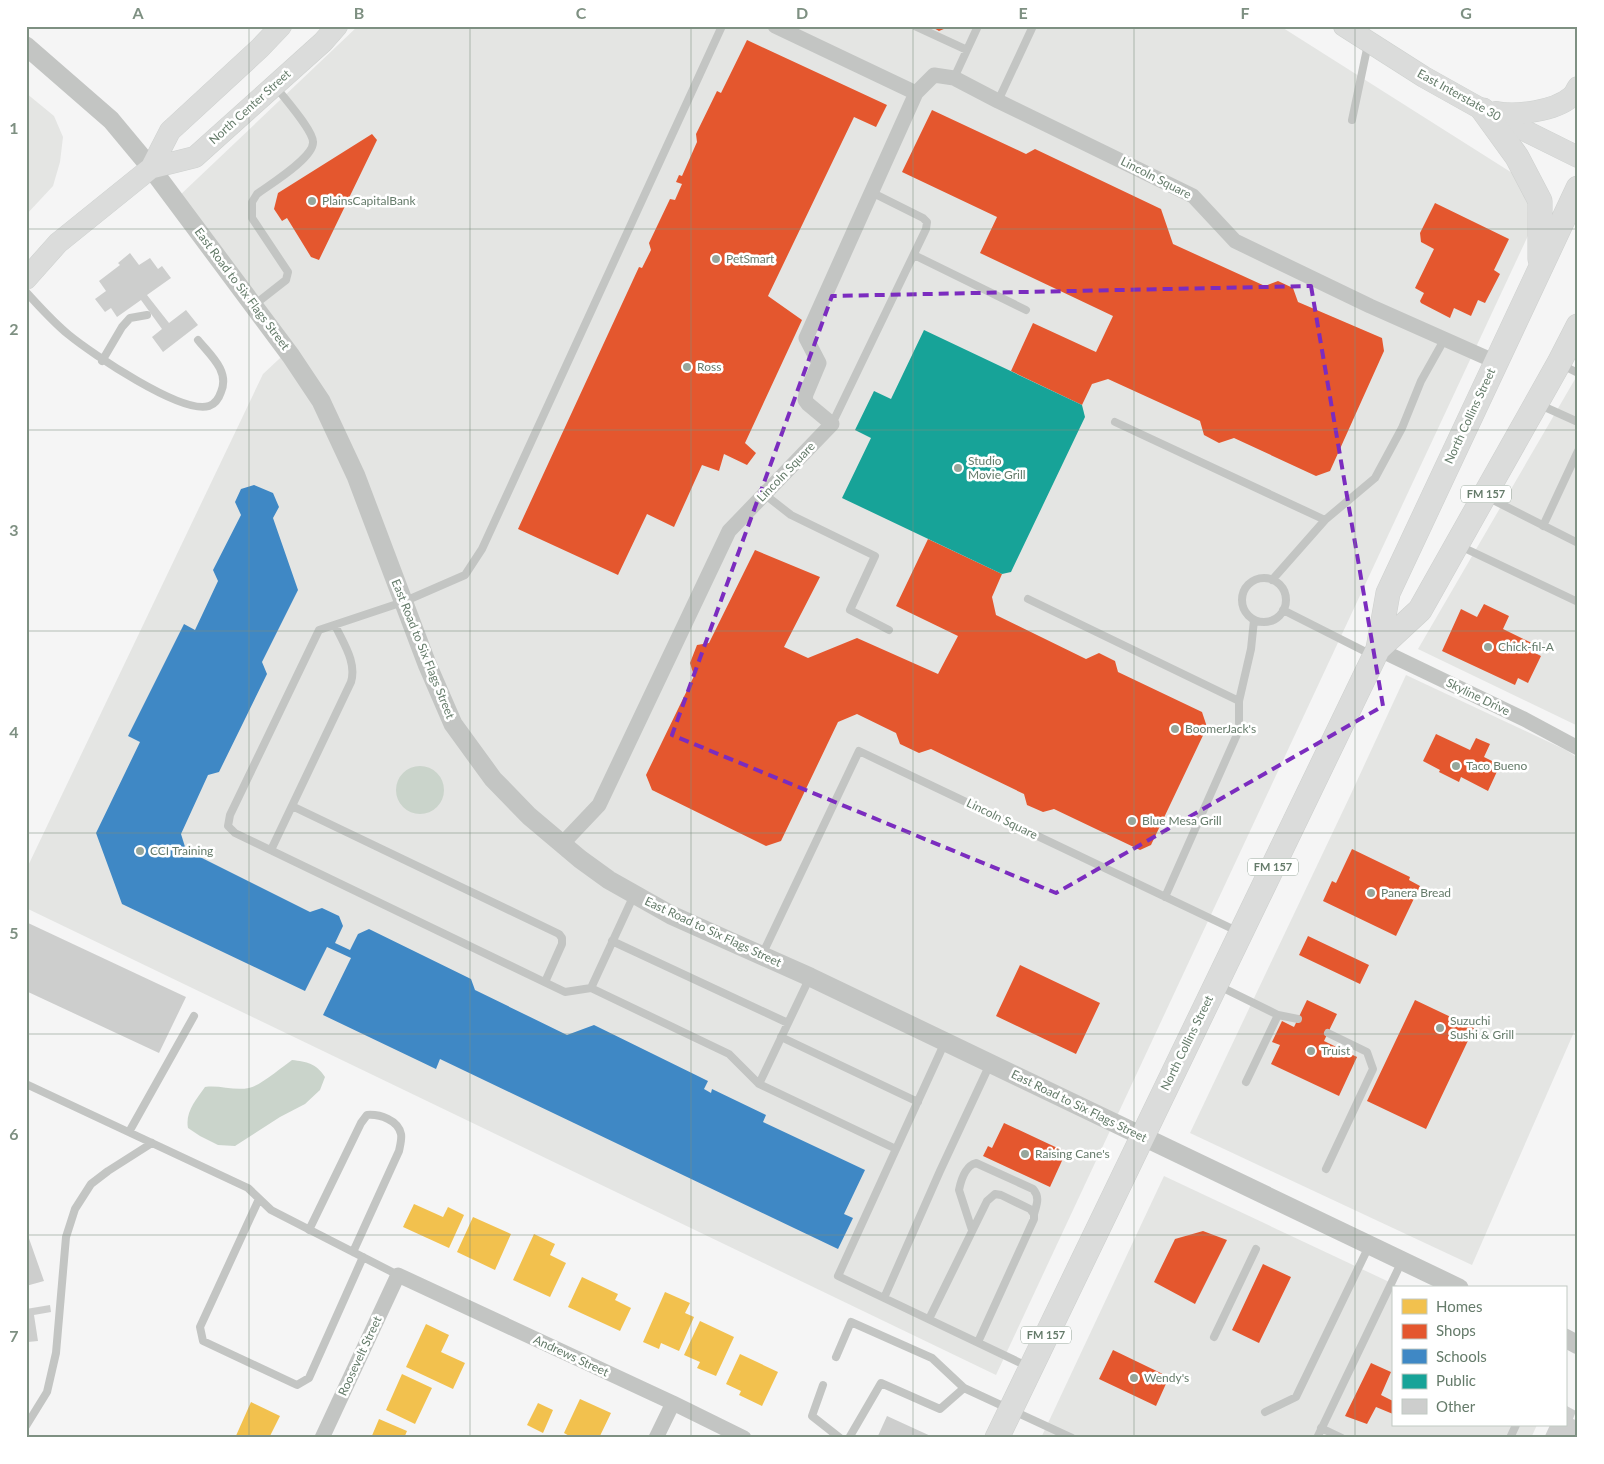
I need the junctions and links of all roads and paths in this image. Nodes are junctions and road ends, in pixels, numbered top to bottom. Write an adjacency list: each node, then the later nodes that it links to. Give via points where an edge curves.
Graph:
1 (281, 26): 20 (main road, North Center Street, via 170,131)
2 (337, 26): 13 (main road, North Center Street)
3 (722, 26): 49 (lane, via 482,549 465,575)
4 (775, 26): 15 (street)
5 (915, 26): 11 (lane)
6 (978, 26): 11 (lane)
7 (1033, 26): 16 (lane)
8 (1344, 26): 9 (main road, East Interstate 30)
9 (1369, 42): 17 (main road, East Interstate 30); 18 (lane)
10 (26, 46): 20 (street, East Road to Six Flags Street, via 111,120)
11 (968, 50): 12 (lane)
12 (954, 78): 15 (street, Lincoln Square, via 934,75); 16 (street, Lincoln Square)
13 (274, 85): 20 (main road, North Center Street, via 195,157); 27 (lane, via 314,141 305,158 257,194 252,202 252,218 288,272 286,280)
14 (1578, 87): 17 (main road, via 1572,97 1546,110 1510,115)
15 (916, 93): 22 (street, Lincoln Square)
16 (998, 101): 32 (street, Lincoln Square, via 1194,196 1235,241)
17 (1483, 110): 19 (main road, East Interstate 30); 24 (main road, via 1517,157 1540,201)
18 (1352, 120)
19 (1578, 157)
20 (151, 168): 25 (main road, North Center Street, via 58,243); 27 (street, East Road to Six Flags Street)
21 (1578, 188): 24 (main road, North Collins Street / FM 157)
22 (871, 192): 23 (lane, via 927,222); 39 (street, Lincoln Square, via 806,338 819,363 805,400)
23 (914, 255): 28 (lane); 39 (lane)
24 (1540, 266): 34 (main road, North Collins Street / FM 157)
25 (26, 279)
26 (26, 292): 33 (lane, via 68,335)
27 (254, 305): 49 (street, East Road to Six Flags Street, via 321,401 356,476)
28 (1026, 310)
29 (147, 315): 33 (lane, via 130,318)
30 (1578, 326): 35 (main road, North Collins Street / FM 157)
31 (198, 340): 33 (lane, via 222,369 224,382 216,402 209,406 200,407 159,392)
32 (1444, 340): 34 (street, Lincoln Square); 43 (lane, via 1375,478)
33 (102, 361)
34 (1496, 362): 55 (main road, North Collins Street / FM 157, via 1388,593)
35 (1569, 368): 36 (main road, North Collins Street / FM 157)
36 (1537, 403): 38 (lane); 42 (main road, North Collins Street / FM 157)
37 (1115, 422): 43 (lane)
38 (1578, 422)
39 (832, 424): 41 (street, Lincoln Square)
40 (1578, 451): 44 (lane)
41 (764, 494): 54 (lane, via 791,515 875,556 850,610); 59 (street, Lincoln Square, via 729,531 599,805)
42 (1485, 496): 44 (lane); 46 (main road, North Collins Street / FM 157)
43 (1325, 520): 47 (lane)
44 (1543, 526): 45 (lane)
45 (1578, 543)
46 (1458, 545): 50 (lane); 55 (main road, North Collins Street / FM 157, via 1420,610)
47 (1272, 580): 51 (lane, via 1283,590); 52 (lane, via 1253,581 1244,591 1244,611)
48 (1028, 599): 56 (lane)
49 (403, 602): 53 (lane); 59 (street, East Road to Six Flags Street, via 453,724 493,779)
50 (1578, 602)
51 (1283, 610): 52 (lane, via 1280,616 1268,622); 55 (lane)
52 (1254, 620): 56 (lane)
53 (335, 625): 58 (lane, via 353,663 354,674); 60 (lane, via 319,630 230,815 228,826 235,833)
54 (889, 630)
55 (1376, 652): 57 (street, Skyline Drive, via 1524,719); 63 (main road, North Collins Street / FM 157)
56 (1239, 701): 62 (lane, via 1239,730)
57 (1578, 748)
58 (292, 806): 60 (lane); 67 (lane, via 559,934 562,944)
59 (562, 844): 61 (street, East Road to Six Flags Street, via 587,865)
60 (271, 850): 67 (lane)
61 (634, 895): 64 (lane); 65 (street, East Road to Six Flags Street, via 670,915)
62 (1165, 897): 63 (lane, Lincoln Square); 65 (lane, Lincoln Square, via 859,751)
63 (1241, 933): 68 (main road, North Collins Street / FM 157)
64 (612, 941): 69 (lane); 73 (lane)
65 (762, 955): 66 (street, East Road to Six Flags Street)
66 (810, 976): 73 (lane); 76 (street, East Road to Six Flags Street)
67 (545, 982): 69 (lane, via 565,992)
68 (1216, 984): 70 (lane); 83 (main road, North Collins Street / FM 157)
69 (591, 988): 80 (lane, via 730,1054)
70 (1278, 1015): 72 (lane); 78 (lane)
71 (194, 1016): 82 (lane)
72 (1298, 1019)
73 (788, 1023): 75 (lane)
74 (1328, 1033): 86 (lane, via 1367,1052 1372,1069)
75 (781, 1037): 80 (lane); 81 (lane)
76 (945, 1042): 77 (street, East Road to Six Flags Street); 81 (lane)
77 (990, 1064): 83 (street, East Road to Six Flags Street); 98 (lane)
78 (1246, 1082)
79 (26, 1084): 82 (lane)
80 (759, 1084): 85 (lane)
81 (918, 1102): 85 (lane)
82 (129, 1132): 84 (lane)
83 (1142, 1137): 91 (street, East Road to Six Flags Street); 105 (main road, North Collins Street / FM 157)
84 (152, 1143): 87 (lane, via 248,1188); 111 (lane, via 92,1184 75,1209 66,1237 56,1354 50,1382)
85 (896, 1149): 98 (lane, via 838,1276)
86 (1326, 1169)
87 (259, 1199): 89 (lane, via 271,1210); 94 (lane, via 200,1326 203,1341 297,1385 309,1378)
88 (1034, 1214): 90 (lane, via 1030,1209 995,1194 986,1201); 90 (lane, via 1038,1199 1033,1189 971,1164 959,1190); 102 (lane, via 1033,1225)
89 (309, 1230): 93 (lane); 93 (lane, via 361,1123 368,1115 378,1114 394,1122 401,1134 399,1151)
90 (972, 1230): 99 (lane)
91 (1369, 1245): 95 (street, East Road to Six Flags Street); 110 (lane, via 1296,1397)
92 (1256, 1249): 100 (lane)
93 (353, 1252): 94 (lane)
94 (363, 1257): 96 (lane)
95 (1402, 1261): 97 (street, East Road to Six Flags Street); 113 (lane)
96 (398, 1275): 108 (street, Andrews Street); 114 (street, Roosevelt Street)
97 (1455, 1286)
98 (884, 1298): 99 (lane)
99 (928, 1319): 102 (lane)
100 (1214, 1336)
101 (1566, 1339): 103 (street)
102 (978, 1342): 105 (lane)
103 (1578, 1345)
104 (836, 1357): 107 (lane, via 851,1322 932,1358)
105 (1031, 1368): 109 (main road, North Collins Street / FM 157)
106 (823, 1385): 117 (lane, via 812,1416)
107 (964, 1388): 109 (lane); 118 (lane, via 940,1409 880,1383)
108 (673, 1403): 115 (street); 116 (street, Andrews Street)
109 (1010, 1410): 119 (main road, North Collins Street / FM 157); 120 (lane)
110 (1264, 1412)
111 (26, 1426)
112 (1516, 1426): 123 (lane)
113 (1321, 1428): 121 (lane); 122 (lane)
114 (322, 1438)
115 (656, 1438)
116 (744, 1438)
117 (840, 1438)
118 (849, 1438)
119 (997, 1438)
120 (1072, 1438)
121 (1317, 1438)
122 (1342, 1438)
123 (1510, 1438)

